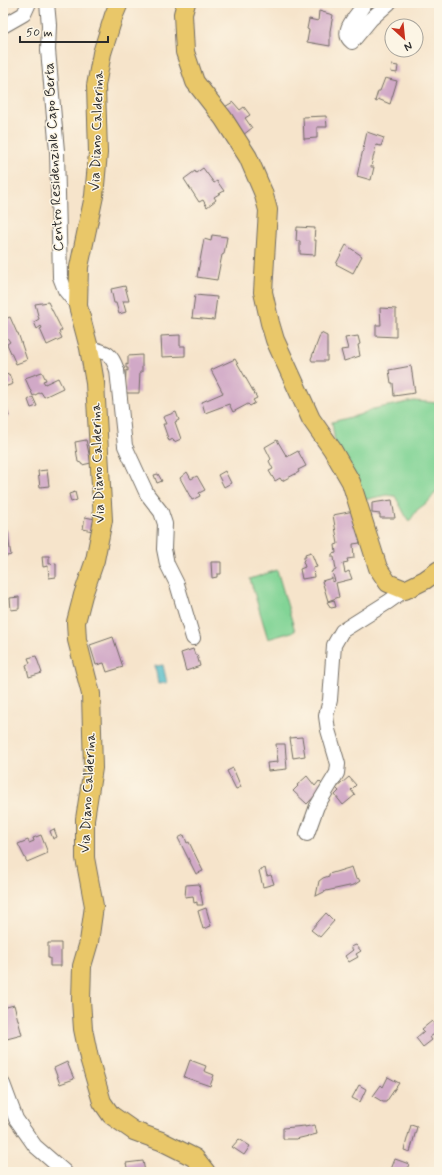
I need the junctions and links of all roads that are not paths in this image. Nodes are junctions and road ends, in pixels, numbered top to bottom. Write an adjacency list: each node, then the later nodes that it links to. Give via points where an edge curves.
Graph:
1 (28, 3): 7 (street, via 24,14)
2 (47, 3): 8 (street, Centro Residenziale Capo Berta, via 48,50 57,151 60,277 65,290)
3 (119, 3): 8 (main road, Via Diano Calderina, via 102,52 96,86 98,153 94,196 79,266)
4 (186, 3): 11 (main road, via 183,14 185,52 195,82 223,118 248,157 268,210 263,292 275,340 311,419 351,482 378,568 388,583)
5 (364, 3): 6 (street, via 349,26 347,35 352,42 371,19)
6 (389, 3)
7 (3, 26)
8 (78, 306): 9 (main road, Via Diano Calderina)
9 (89, 348): 12 (street, via 105,352 113,358 117,370 125,446 147,494 161,512 165,524 164,549 167,564 177,584); 16 (main road, Via Diano Calderina, via 95,383 102,520 95,560 76,622 77,640 91,694 93,761 85,820 85,858 94,906 89,942 82,966 83,1029 102,1102 111,1115 134,1131 195,1158)
10 (439, 570): 11 (main road)
11 (405, 590): 13 (street, via 342,631 334,645 330,700 326,716 338,764 337,773 317,806)
12 (193, 638)
13 (307, 834)
14 (3, 1084): 15 (street, via 16,1119 35,1146)
15 (65, 1172)
16 (206, 1172)

